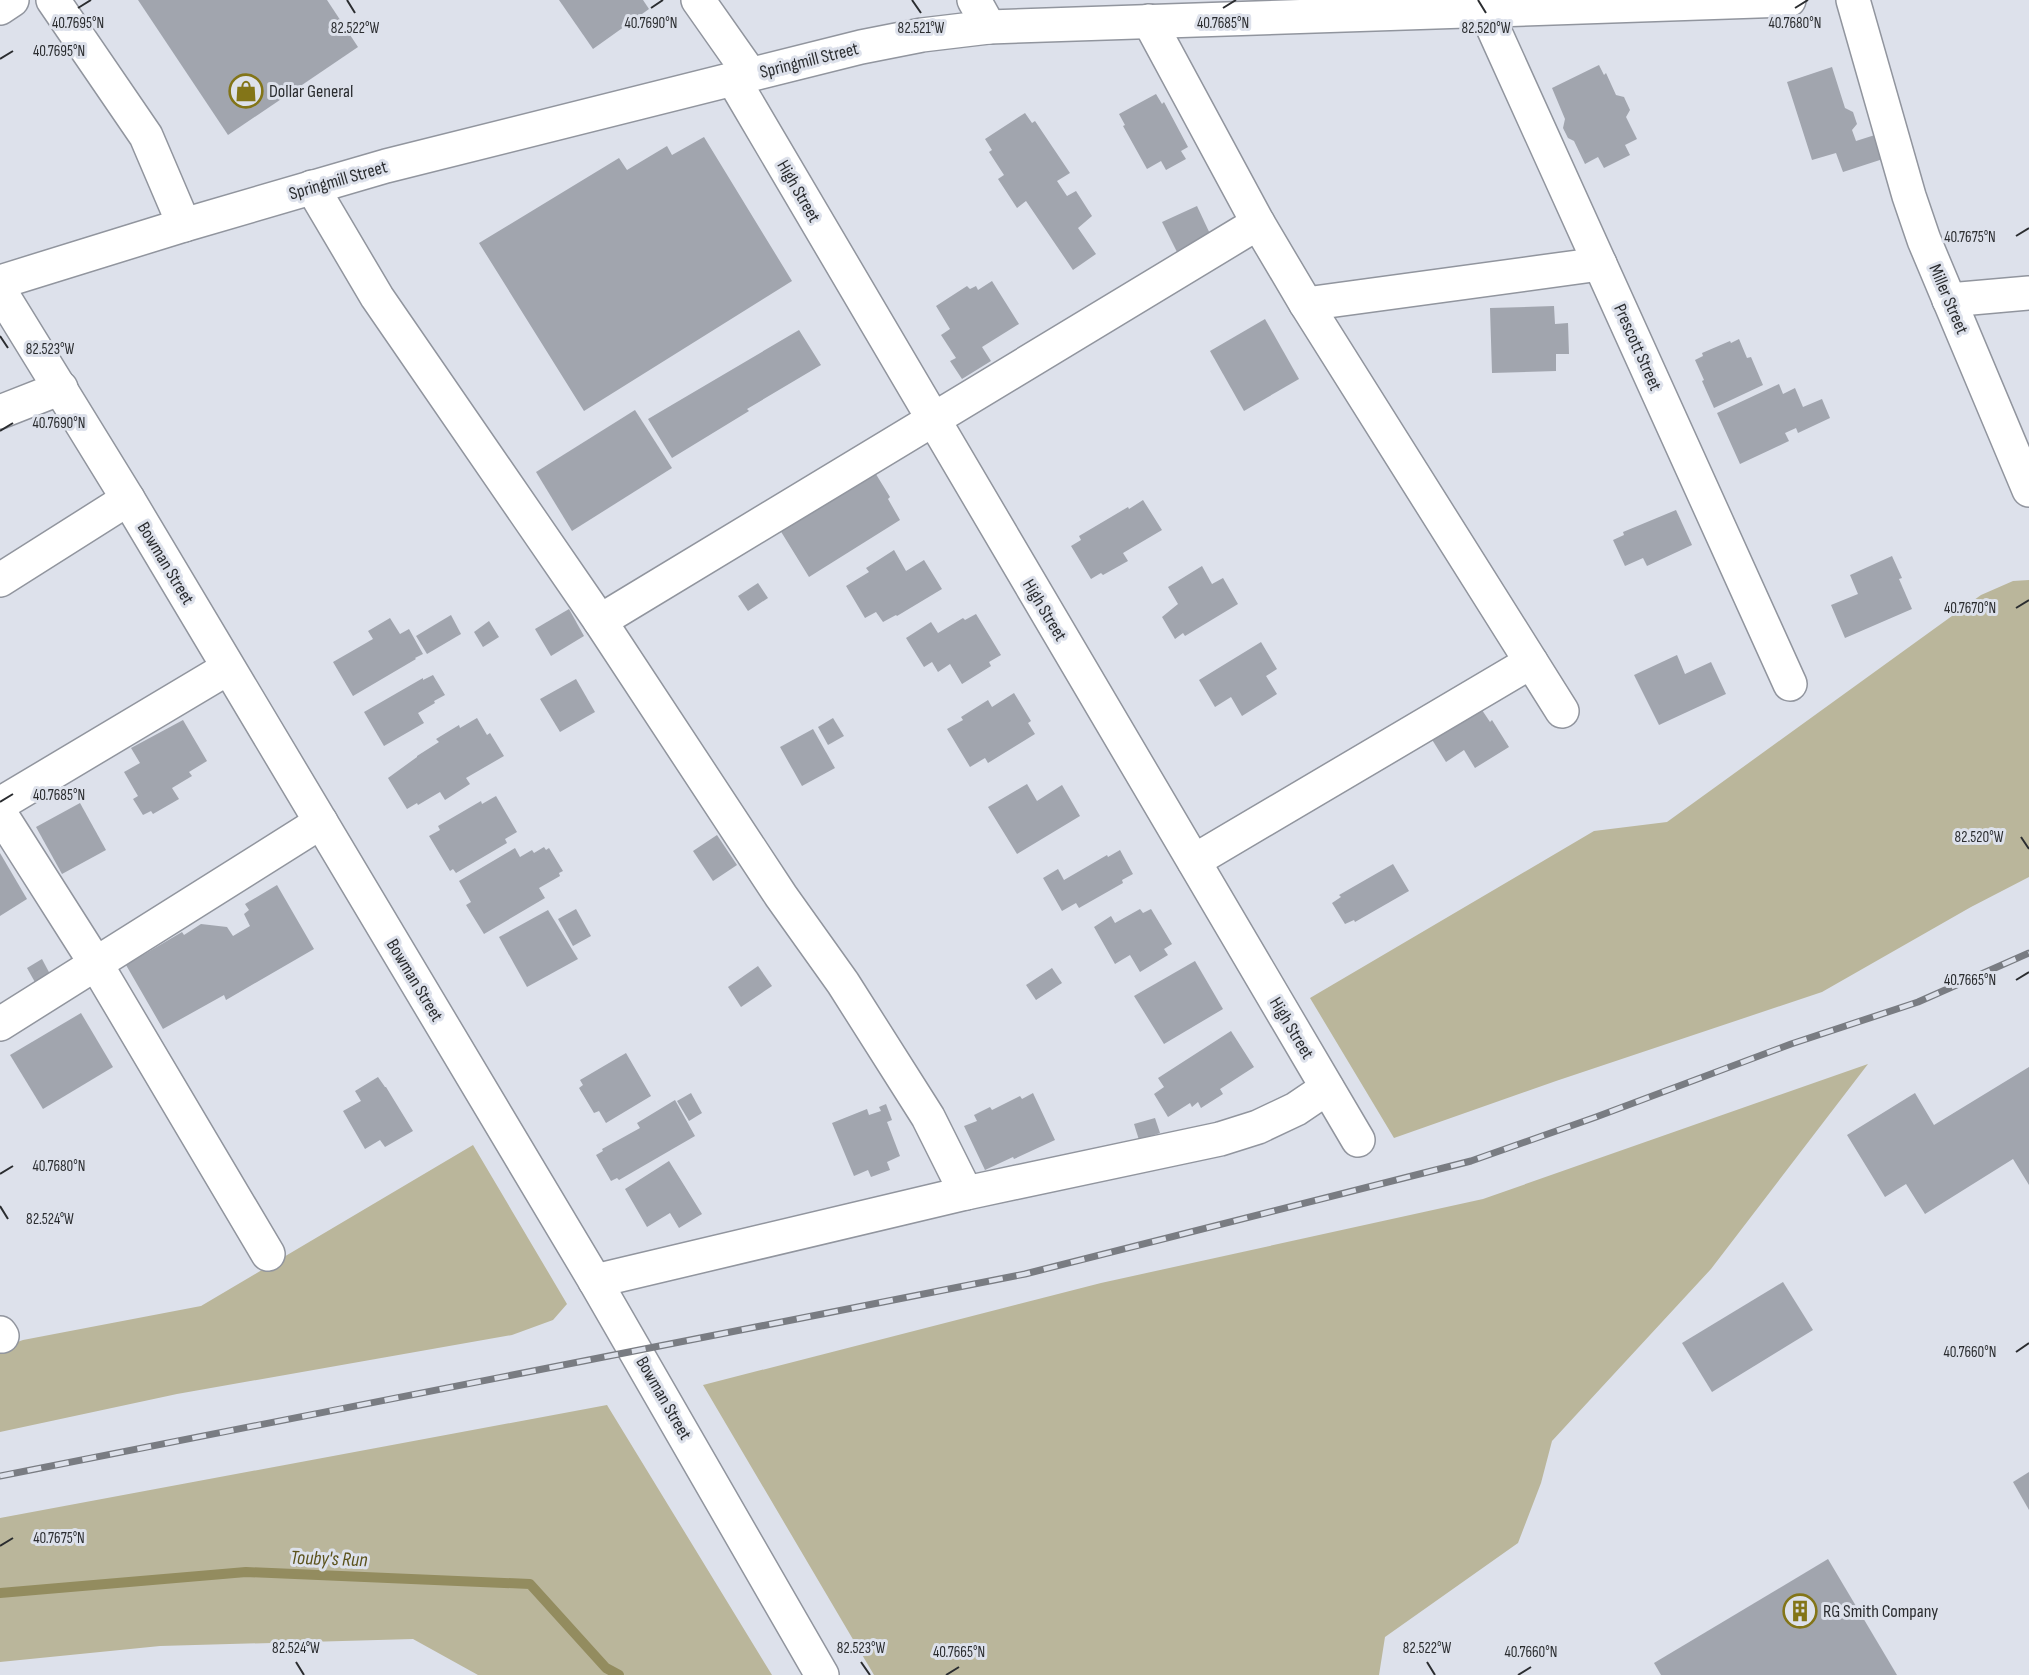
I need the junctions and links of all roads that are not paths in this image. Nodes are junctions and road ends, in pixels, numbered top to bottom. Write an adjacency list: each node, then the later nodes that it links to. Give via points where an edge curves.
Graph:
1 (12, 0): 7 (street)
2 (53, 0): 15 (street, via 146,136)
3 (698, 0): 12 (street, High Street)
4 (1789, 0): 6 (street, Springmill Street)
5 (1853, 0): 20 (street, Miller Street, via 1909,196)
6 (1543, 4): 9 (street, Springmill Street)
7 (0, 8)
8 (1260, 9): 9 (street, Springmill Street); 11 (street, Springmill Street)
9 (1485, 10): 16 (street, Prescott Street)
10 (981, 14): 11 (street, Springmill Street); 12 (street, Springmill Street, via 954,30 892,40)
11 (1149, 21): 14 (street)
12 (742, 77): 13 (street, Springmill Street); 24 (street, High Street)
13 (312, 187): 15 (street, Springmill Street); 28 (street, via 377,297)
14 (1258, 223): 21 (street); 24 (street)
15 (184, 225): 17 (street, Springmill Street)
16 (1600, 264): 21 (street); 31 (street, Prescott Street)
17 (0, 282)
18 (0, 291): 22 (street, Bowman Street)
19 (2029, 293): 20 (street)
20 (1949, 300): 25 (street, Miller Street)
21 (1306, 304): 29 (street)
22 (61, 388): 23 (street); 26 (street, Bowman Street)
23 (0, 412)
24 (933, 418): 28 (street); 36 (street, High Street)
25 (2029, 490)
26 (128, 499): 27 (street); 30 (street, Bowman Street)
27 (0, 580)
28 (600, 621): 41 (street, via 780,896 895,1062)
29 (1531, 662): 32 (street); 36 (street)
30 (228, 668): 33 (street); 35 (street, Bowman Street)
31 (1790, 684)
32 (1562, 711)
33 (0, 804)
34 (0, 813): 37 (street)
35 (321, 822): 37 (street); 43 (street, Bowman Street)
36 (1194, 861): 39 (street, High Street)
37 (96, 964): 38 (street); 42 (street)
38 (0, 1024)
39 (1327, 1088): 40 (street, High Street); 41 (street, via 1296,1109 1220,1139)
40 (1358, 1140)
41 (966, 1193): 43 (street)
42 (268, 1254)
43 (595, 1281): 44 (street, Bowman Street)
44 (822, 1675)

